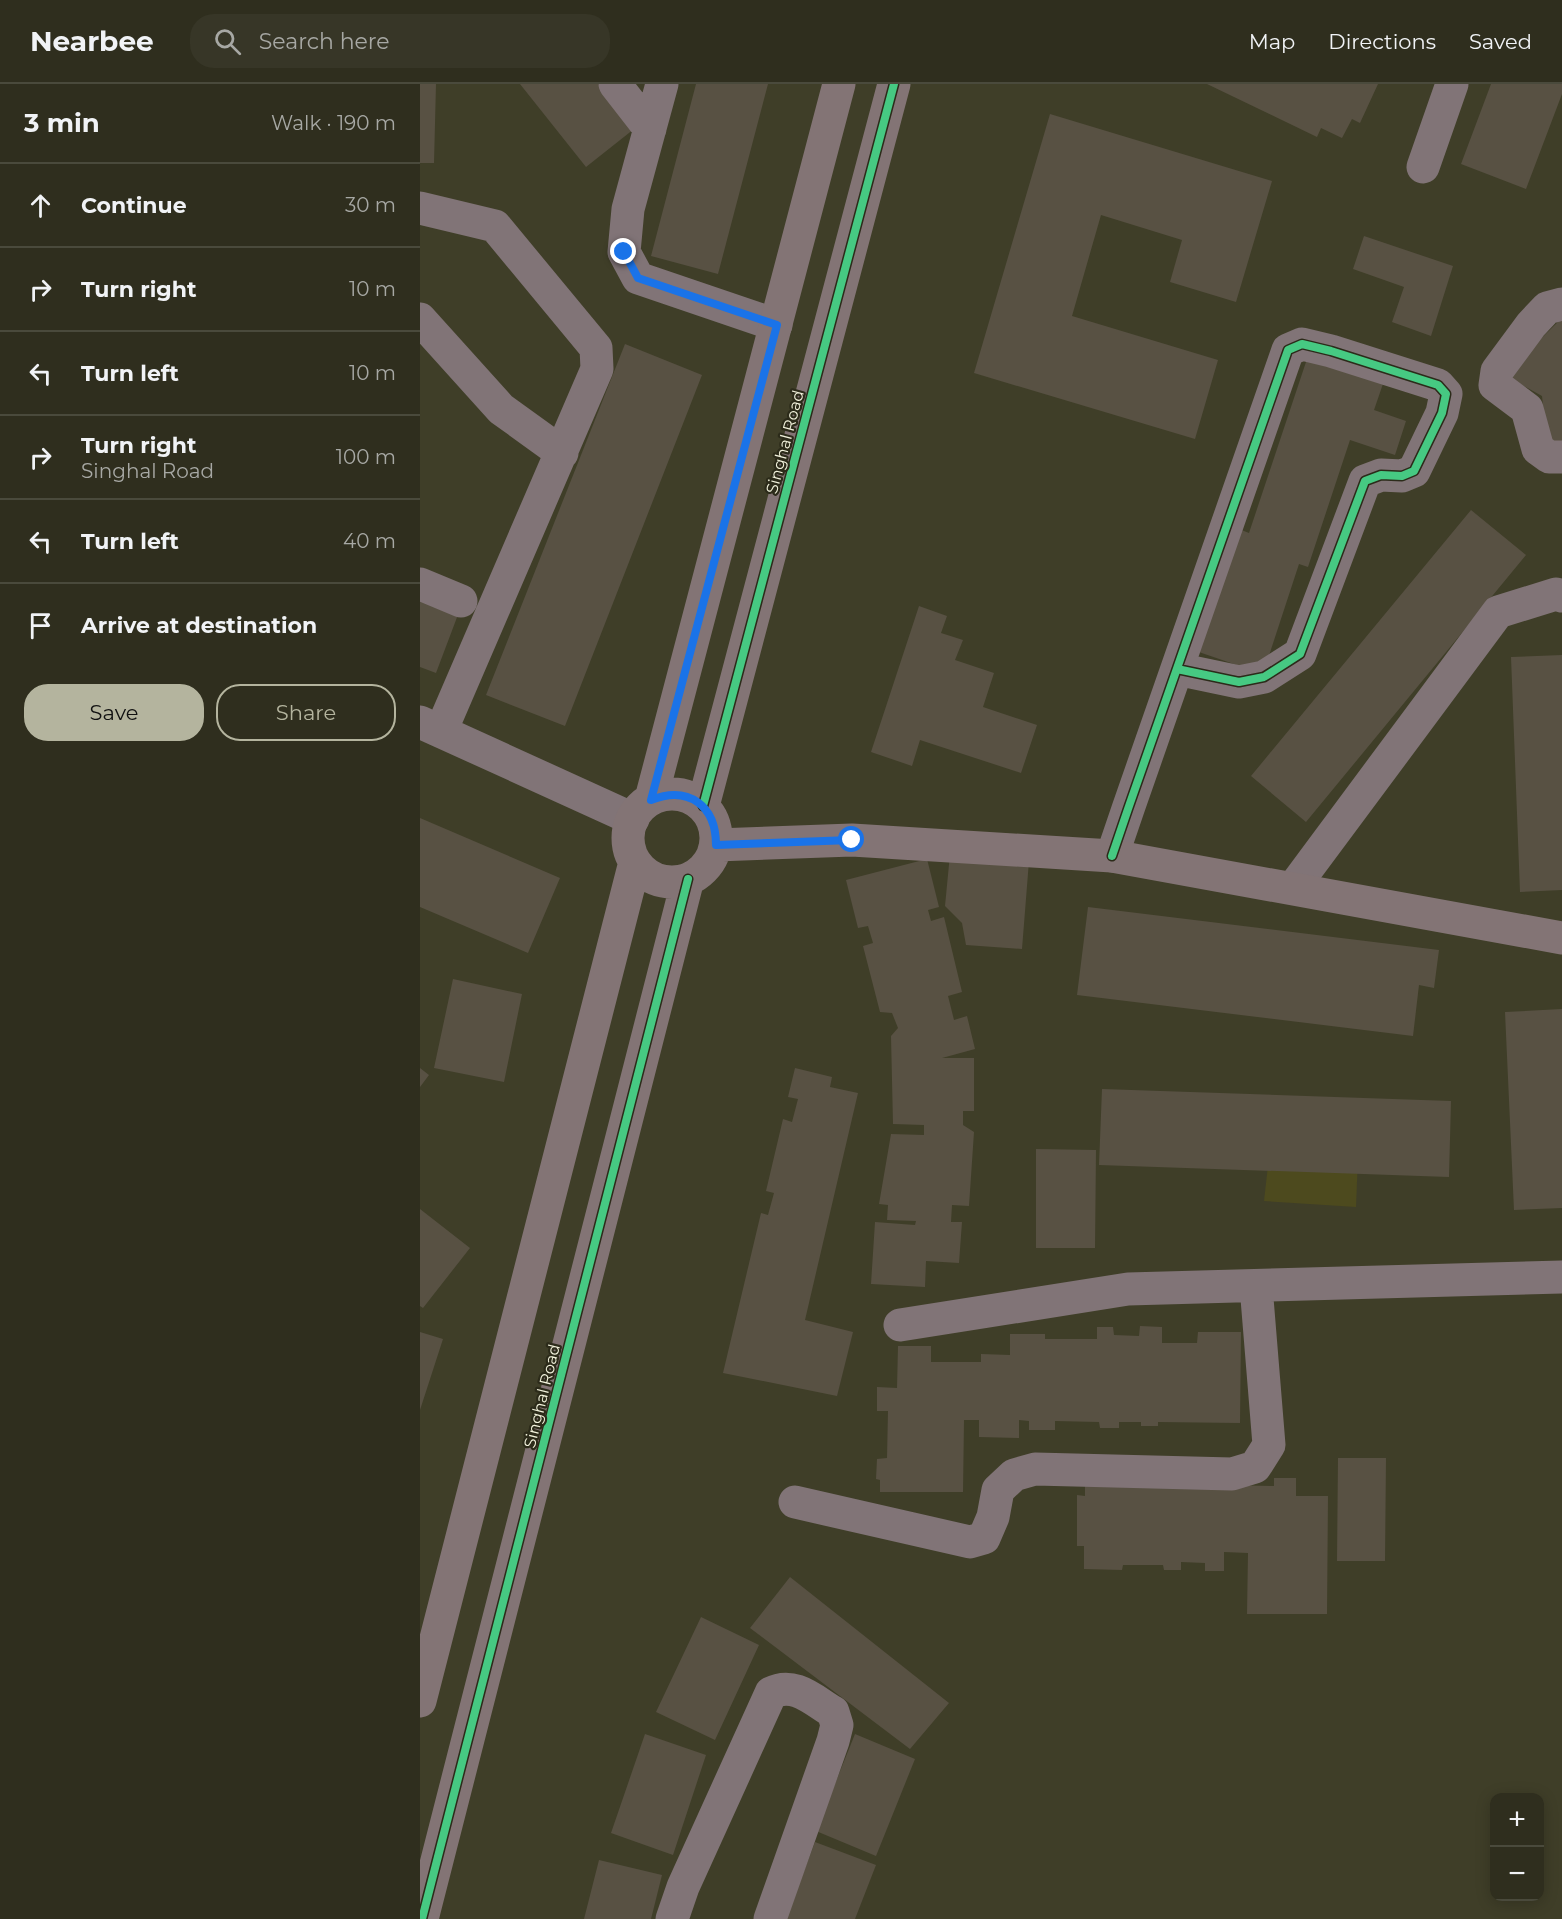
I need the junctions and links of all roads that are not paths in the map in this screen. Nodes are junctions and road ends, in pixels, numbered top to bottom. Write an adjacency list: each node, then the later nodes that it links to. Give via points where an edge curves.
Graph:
1 (615, 84): 6 (street)
2 (662, 84): 6 (street)
3 (838, 84): 11 (street)
4 (894, 84): 19 (street, Singhal Road)
5 (1452, 84): 7 (street)
6 (650, 129): 11 (street, via 628,209 624,252 638,278)
7 (1423, 167)
8 (420, 208): 12 (street, via 495,226 596,348 597,369)
9 (1562, 304): 13 (street, via 1547,308 1531,325 1497,371 1495,385 1527,409 1538,449 1549,457)
10 (420, 319): 12 (street, via 501,409)
11 (777, 325): 20 (street)
12 (562, 453): 18 (street)
13 (1562, 457)
14 (420, 584): 16 (street)
15 (1562, 596): 25 (street, via 1556,594 1498,612)
16 (461, 601)
17 (1177, 669): 17 (street, via 1288,350 1302,344 1438,385 1446,394 1442,414 1414,471 1365,480 1300,654 1264,677 1239,682); 22 (street)
18 (431, 727): 20 (street)
19 (703, 806): 20 (street, via 691,798 664,795); 21 (street, via 716,830)
20 (642, 809): 23 (street, via 628,832)
21 (716, 845): 22 (street, via 852,840); 24 (street, via 711,860)
22 (1112, 856): 25 (street)
23 (635, 862): 24 (street, via 658,880); 31 (street)
24 (688, 879): 32 (street, Singhal Road)
25 (1293, 888): 26 (street)
26 (1562, 938)
27 (1562, 1277): 28 (street)
28 (1256, 1286): 29 (street, via 1128,1289); 30 (street, via 1269,1445 1255,1467 1232,1474 1035,1469 1014,1475 998,1490 984,1538 970,1542)
29 (900, 1325)
30 (795, 1502)
31 (420, 1701)
32 (422, 1919)
33 (672, 1919): 34 (street, via 682,1887 771,1693 782,1687 797,1690 833,1712 837,1725)
34 (770, 1919)

